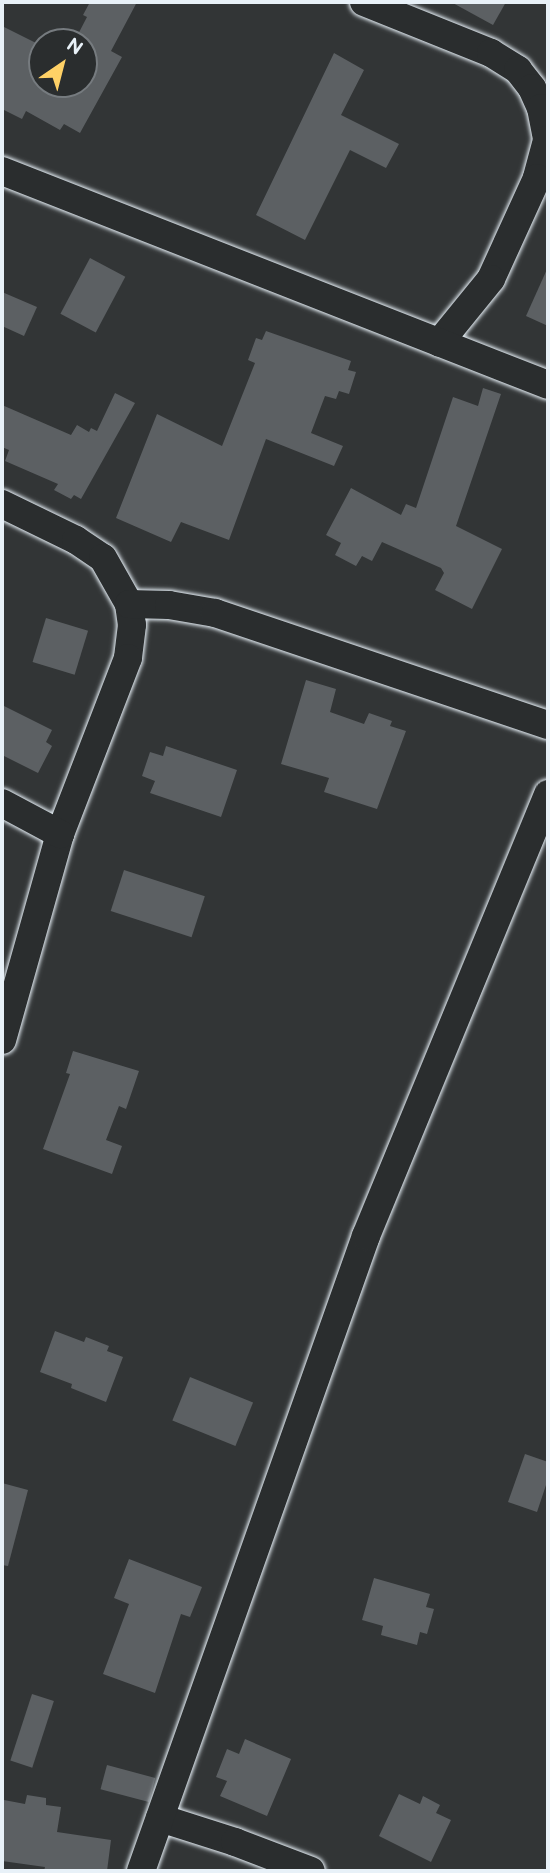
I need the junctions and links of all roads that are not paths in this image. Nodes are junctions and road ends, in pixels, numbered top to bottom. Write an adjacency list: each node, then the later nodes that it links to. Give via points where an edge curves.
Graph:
1 (363, 2): 2 (street, via 491,52)
2 (519, 70): 3 (street); 5 (street, via 533,88 547,140 537,178 491,279)
3 (548, 88)
4 (2, 171): 5 (street)
5 (439, 343): 6 (street)
6 (548, 385)
7 (2, 505): 8 (street, via 103,558)
8 (129, 604): 9 (street, via 215,613); 12 (street, via 128,658)
9 (548, 725)
10 (548, 794): 14 (street, via 366,1236)
11 (2, 803): 12 (street)
12 (60, 834): 13 (street)
13 (2, 1040)
14 (160, 1818): 15 (street); 16 (street)
15 (141, 1871)
16 (311, 1871)

